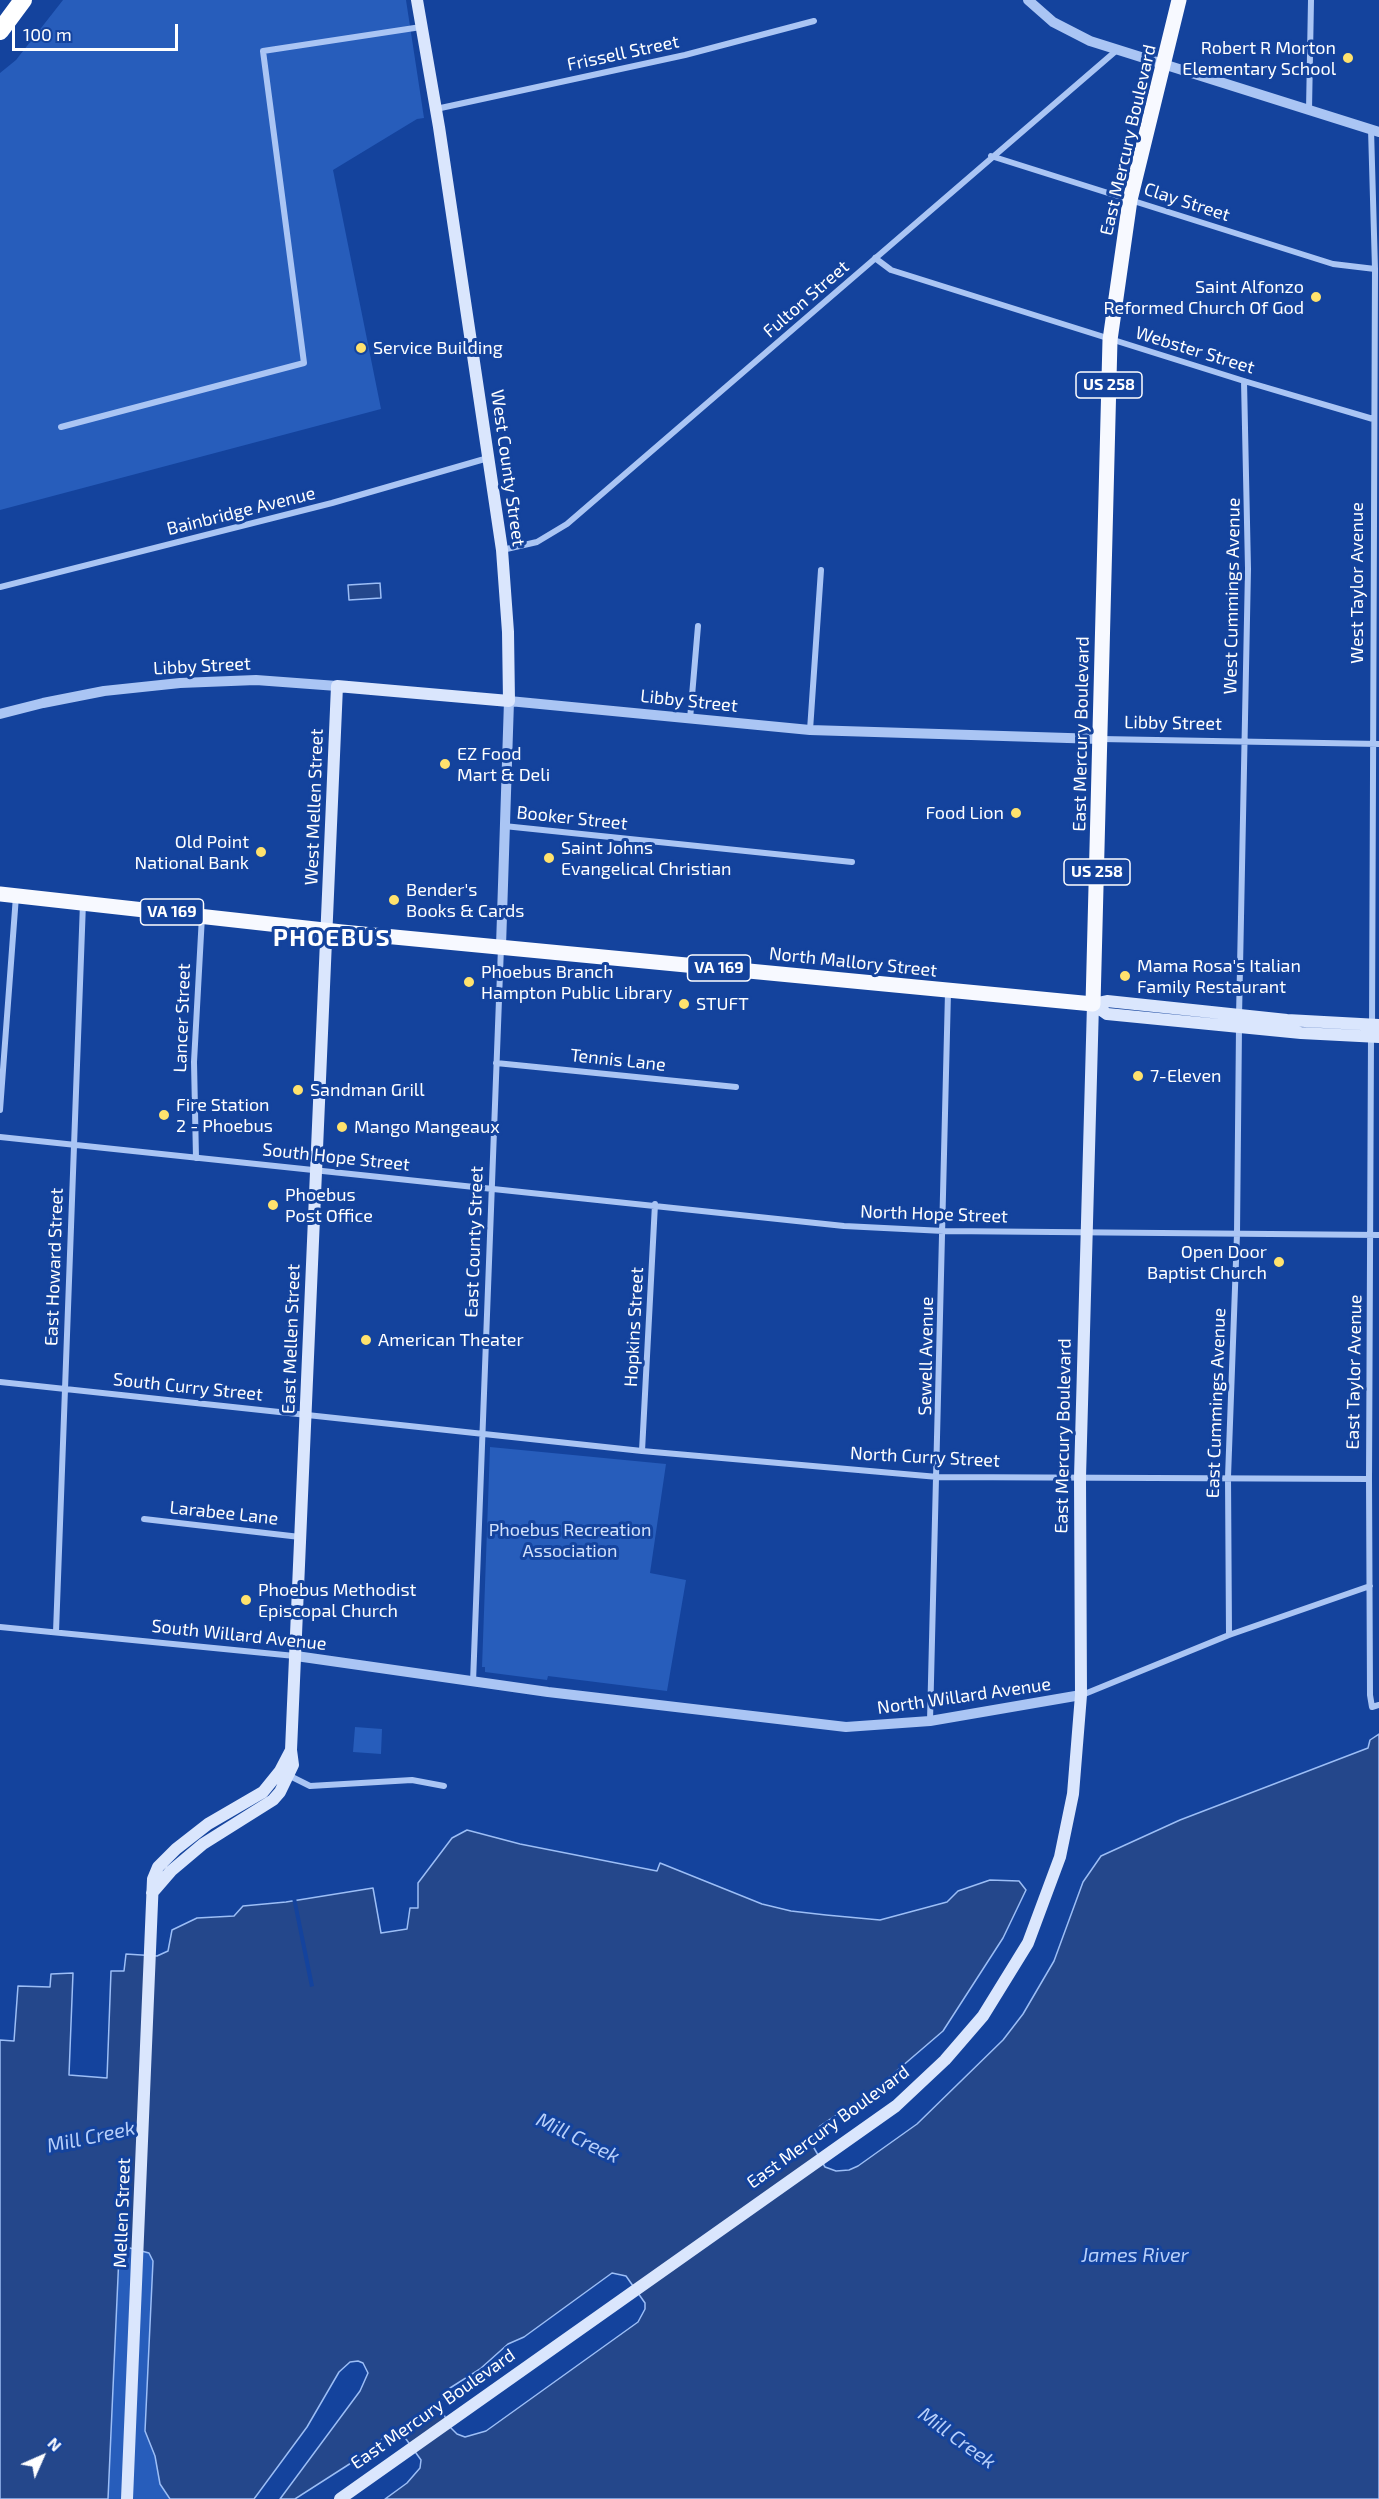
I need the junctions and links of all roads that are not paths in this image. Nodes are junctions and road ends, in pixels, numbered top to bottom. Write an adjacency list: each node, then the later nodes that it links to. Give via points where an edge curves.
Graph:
1 (23, 0): 9 (highway)
2 (417, 0): 8 (main road, West County Street)
3 (1028, 0): 11 (street, via 1065,30)
4 (1179, 0): 10 (main road, East Mercury Boulevard / US 258)
5 (1189, 0): 10 (main road, East Mercury Boulevard / US 258)
6 (1311, 0): 14 (street)
7 (814, 21): 13 (street, Frissell Street, via 685,55)
8 (421, 27): 13 (main road, West County Street); 23 (street, via 263,51 304,363)
9 (0, 30)
10 (1171, 37): 12 (main road, East Mercury Boulevard / US 258)
11 (1117, 49): 12 (street); 16 (street, Fulton Street)
12 (1164, 64): 14 (street); 17 (main road, East Mercury Boulevard / US 258)
13 (436, 109): 24 (main road, West County Street)
14 (1309, 110): 15 (street)
15 (1375, 130): 19 (street, West Taylor Avenue)
16 (991, 156): 17 (street, Clay Street); 18 (street, Fulton Street)
17 (1130, 200): 19 (street, Clay Street, via 1333,264); 20 (main road, East Mercury Boulevard / US 258)
18 (875, 258): 20 (street, Webster Street, via 891,270); 26 (street, Fulton Street, via 567,524 537,542)
19 (1375, 269): 22 (street, West Taylor Avenue)
20 (1110, 340): 21 (street, Webster Street); 35 (main road, East Mercury Boulevard / US 258)
21 (1244, 381): 22 (street, Webster Street); 36 (street, West Cummings Avenue, via 1248,558)
22 (1373, 418): 25 (street, West Taylor Avenue)
23 (61, 427)
24 (489, 458): 26 (main road, West County Street); 28 (street, Bainbridge Avenue, via 332,503)
25 (1375, 515): 37 (street, West Taylor Avenue)
26 (502, 550): 31 (main road, West County Street)
27 (821, 570): 34 (street)
28 (0, 587)
29 (698, 626): 33 (street)
30 (337, 686): 31 (main road, Libby Street); 32 (street, Libby Street, via 256,680 180,683 104,692); 43 (main road, West Mellen Street)
31 (509, 701): 33 (street, Libby Street); 38 (street, West County Street)
32 (0, 714)
33 (690, 720): 34 (street, Libby Street)
34 (810, 730): 35 (street, Libby Street)
35 (1100, 739): 36 (street, Libby Street); 46 (main road, East Mercury Boulevard / US 258)
36 (1245, 743): 37 (street, Libby Street); 47 (street, West Cummings Avenue)
37 (1376, 744): 48 (street, West Taylor Avenue)
38 (504, 826): 39 (street, Booker Street); 44 (street, West County Street)
39 (852, 861)
40 (4, 894): 41 (main road, VA 169); 51 (street)
41 (83, 902): 42 (main road, VA 169); 53 (street, East Howard Street)
42 (202, 915): 43 (main road, VA 169); 54 (street, Lancer Street, via 194,1062)
43 (327, 930): 44 (main road, VA 169); 55 (main road, East Mellen Street)
44 (501, 946): 45 (main road, North Mallory Street / VA 169); 49 (street, East County Street)
45 (948, 992): 46 (main road, North Mallory Street / VA 169); 58 (street, Sewell Avenue)
46 (1093, 1004): 47 (main road, North Mallory Street / VA 169, via 1107,1014); 59 (main road, East Mercury Boulevard / US 258)
47 (1239, 1021): 48 (main road, North Mallory Street / VA 169); 60 (street, East Cummings Avenue)
48 (1375, 1031): 62 (street, East Taylor Avenue)
49 (496, 1063): 50 (street, Tennis Lane); 56 (street, East County Street)
50 (736, 1087)
51 (0, 1110)
52 (0, 1137): 53 (street, South Hope Street)
53 (74, 1145): 54 (street, South Hope Street); 64 (street, East Howard Street)
54 (196, 1158): 55 (street, South Hope Street)
55 (316, 1172): 56 (street, South Hope Street); 65 (main road, East Mellen Street)
56 (491, 1188): 57 (street, North Hope Street); 66 (street, East County Street)
57 (656, 1204): 58 (street, North Hope Street, via 844,1226); 67 (street, Hopkins Street)
58 (944, 1231): 59 (street, North Hope Street); 68 (street, Sewell Avenue)
59 (1089, 1232): 60 (street, North Hope Street); 69 (main road, East Mercury Boulevard / US 258)
60 (1237, 1234): 62 (street, North Hope Street); 70 (street, East Cummings Avenue)
61 (1379, 1235): 62 (street, North Hope Street)
62 (1371, 1236): 71 (street, East Taylor Avenue)
63 (0, 1382): 64 (street, South Curry Street)
64 (64, 1388): 65 (street, South Curry Street); 76 (street, East Howard Street)
65 (306, 1414): 66 (street, South Curry Street); 73 (main road, East Mellen Street)
66 (481, 1433): 67 (street, North Curry Street); 79 (street, East County Street)
67 (642, 1451): 68 (street, North Curry Street)
68 (938, 1477): 69 (street, North Curry Street); 82 (street, Sewell Avenue)
69 (1080, 1477): 70 (street, North Curry Street); 80 (main road, East Mercury Boulevard / US 258)
70 (1228, 1477): 71 (street, North Curry Street); 77 (street, East Cummings Avenue)
71 (1368, 1479): 74 (street, East Taylor Avenue)
72 (144, 1519): 73 (street, Larabee Lane)
73 (301, 1537): 78 (main road, East Mellen Street)
74 (1370, 1586): 77 (street, North Willard Avenue); 81 (street, East Taylor Avenue)
75 (0, 1627): 76 (street, South Willard Avenue)
76 (56, 1632): 78 (street, South Willard Avenue)
77 (1229, 1635): 80 (street, North Willard Avenue)
78 (296, 1656): 79 (street, South Willard Avenue); 83 (main road, East Mellen Street, via 291,1750 294,1757)
79 (473, 1682): 82 (street, North Willard Avenue, via 846,1728)
80 (1081, 1695): 82 (street, North Willard Avenue); 86 (main road, East Mercury Boulevard / US 258, via 1073,1794 1060,1857 1028,1942 983,2016 945,2060 896,2106)
81 (1375, 1706)
82 (930, 1721)
83 (284, 1773): 84 (street, via 310,1786 418,1780); 85 (main road, Mellen Street, via 258,1796 208,1824 176,1849 158,1867 153,1879)
84 (444, 1786)
85 (127, 2499)
86 (339, 2499)

